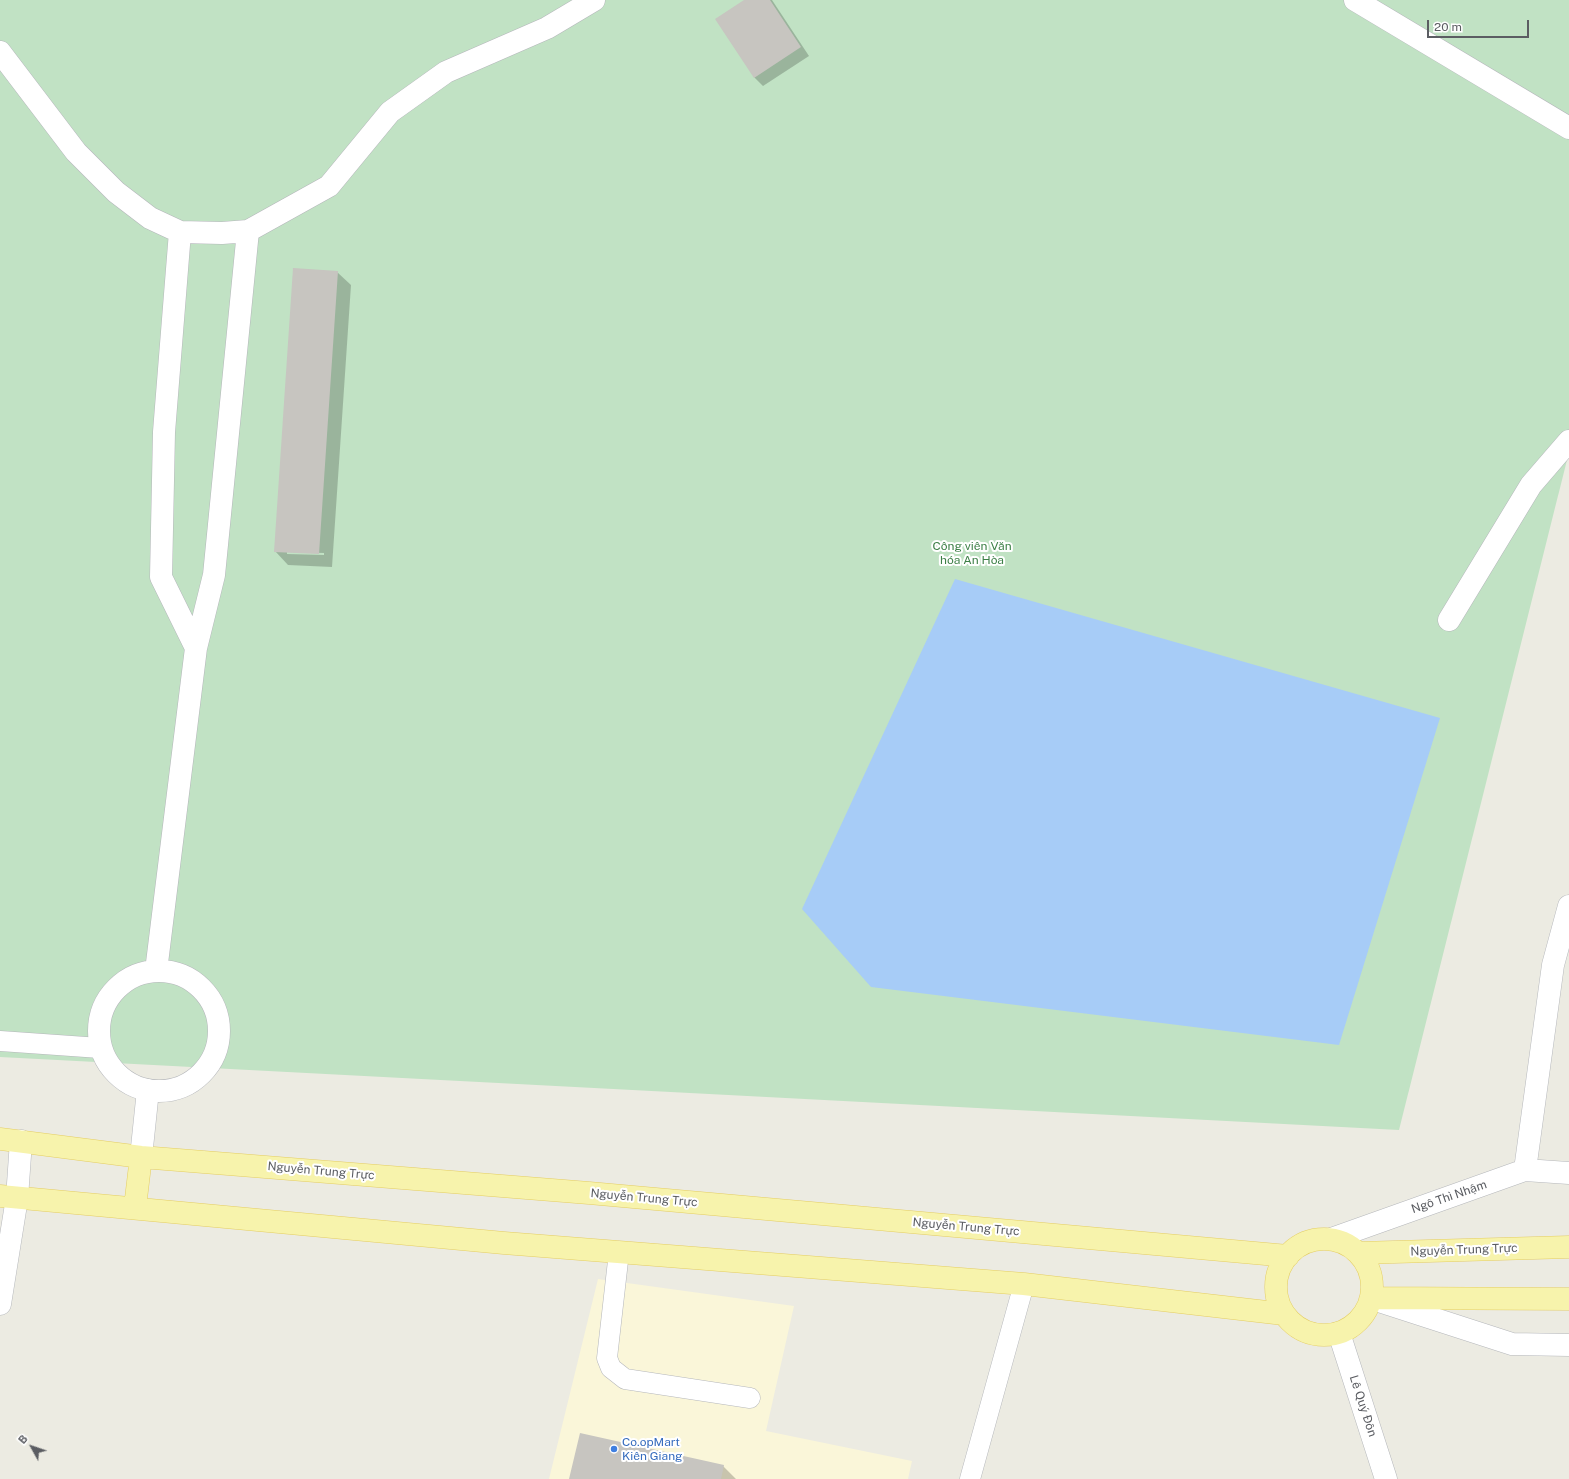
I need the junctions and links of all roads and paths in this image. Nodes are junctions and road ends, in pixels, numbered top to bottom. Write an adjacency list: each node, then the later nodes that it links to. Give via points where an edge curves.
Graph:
1 (594, 0): 5 (street, via 547,28 446,72 390,112 329,186)
2 (1355, 0): 4 (street)
3 (0, 52): 6 (street, via 81,157 116,192 150,218)
4 (1569, 128)
5 (248, 231): 6 (street); 9 (street, via 214,576)
6 (180, 232): 9 (street, via 164,432 161,577)
7 (1569, 441): 8 (street, via 1531,485)
8 (1449, 620)
9 (196, 648): 11 (street)
10 (1569, 906): 18 (street, via 1553,965)
11 (156, 970): 13 (street, via 130,978 110,995 99,1020); 14 (street, via 183,976 205,991 217,1015 218,1042 208,1067 187,1085 161,1092)
12 (0, 1041): 13 (lane)
13 (100, 1048): 14 (street, via 113,1071 134,1087)
14 (148, 1090): 17 (street)
15 (0, 1139): 16 (main road, Nguyễn Trung Trực)
16 (21, 1141): 17 (main road, Nguyễn Trung Trực); 20 (street)
17 (142, 1157): 21 (main road); 26 (main road, Nguyễn Trung Trực, via 582,1192)
18 (1525, 1170): 19 (street, Ngô Thì Nhậm); 22 (street, Ngô Thì Nhậm)
19 (1569, 1173)
20 (8, 1197): 21 (main road); 30 (street)
21 (135, 1207): 24 (main road)
22 (1330, 1239): 25 (main road, via 1346,1244); 26 (main road, via 1314,1240 1300,1245)
23 (1569, 1247): 25 (main road, Nguyễn Trung Trực)
24 (619, 1252): 27 (main road); 34 (lane, via 607,1358 617,1375 625,1379)
25 (1359, 1253): 28 (main road, via 1368,1267 1372,1282)
26 (1288, 1256): 31 (main road, via 1280,1269 1276,1284)
27 (1024, 1284): 31 (main road); 35 (lane)
28 (1371, 1298): 29 (main road); 32 (main road, via 1364,1313 1354,1325); 33 (street, via 1512,1344)
29 (1569, 1299)
30 (0, 1304)
31 (1284, 1314): 32 (main road, via 1294,1325 1308,1332 1324,1335)
32 (1339, 1333): 36 (street, Lê Quý Đôn)
33 (1569, 1345)
34 (750, 1398)
35 (970, 1479)
36 (1386, 1479)

